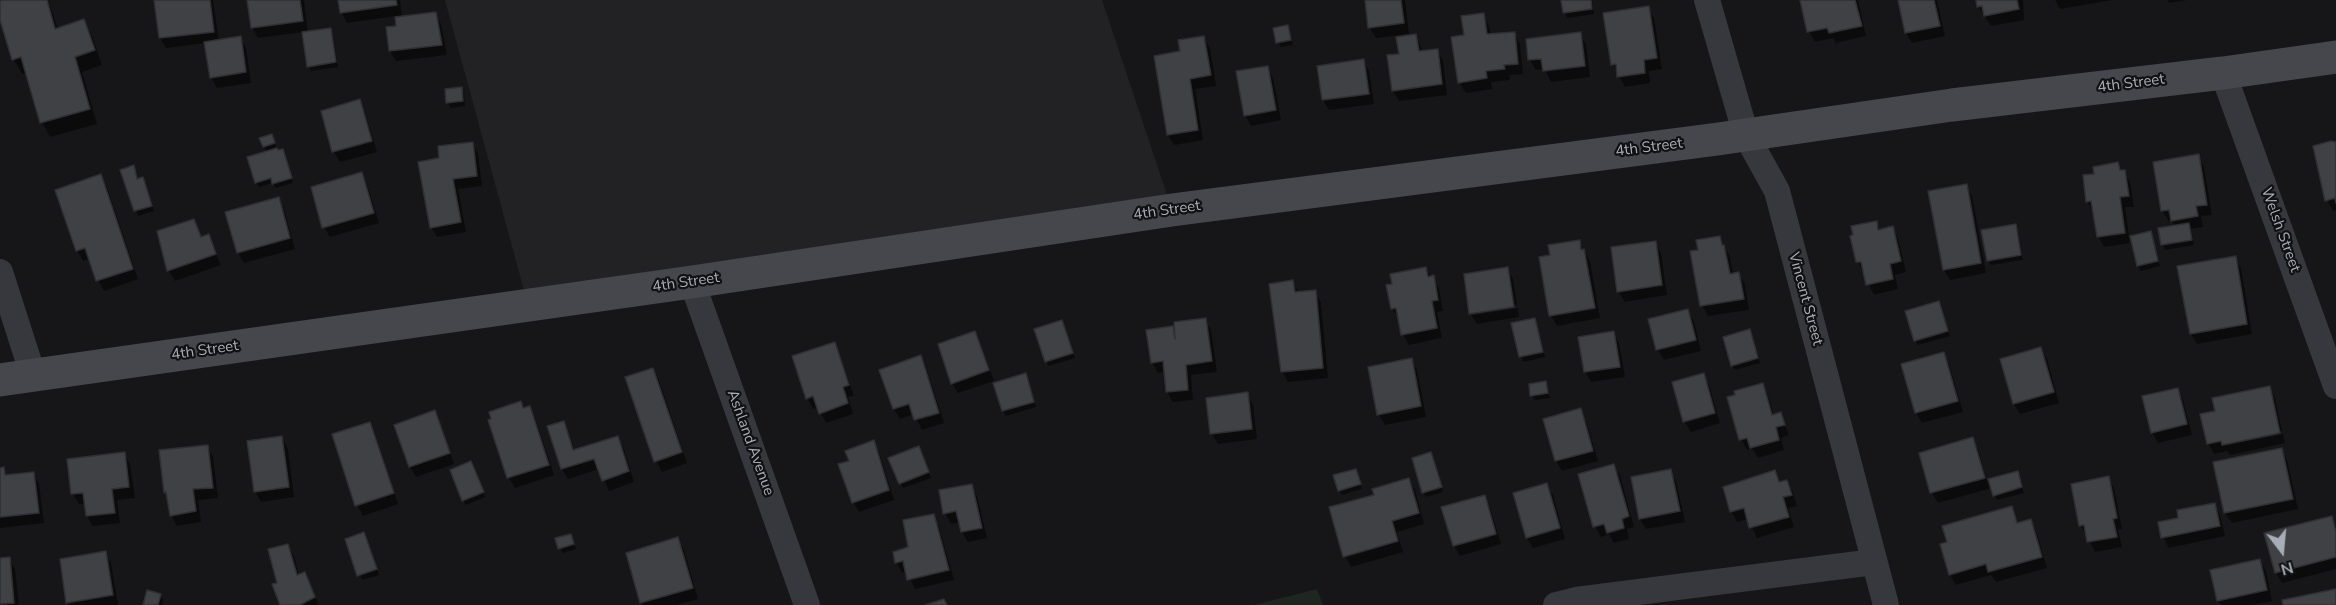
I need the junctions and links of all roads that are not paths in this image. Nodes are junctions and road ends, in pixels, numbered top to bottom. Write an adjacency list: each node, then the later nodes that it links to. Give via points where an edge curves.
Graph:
1 (1707, 0): 4 (street, Vincent Street)
2 (2336, 57): 3 (street, 4th Street)
3 (2223, 74): 4 (street, 4th Street, via 1952,105); 9 (street, Welsh Street)
4 (1746, 135): 6 (street, 4th Street, via 1172,210); 10 (street, Vincent Street, via 1777,191)
5 (0, 272): 7 (street)
6 (692, 282): 7 (street, 4th Street); 11 (street, Ashland Avenue)
7 (33, 375): 8 (street, 4th Street)
8 (0, 380)
9 (2336, 386)
10 (1874, 562): 12 (street); 13 (street, Vincent Street)
11 (807, 605)
12 (1556, 605)
13 (1886, 605)

